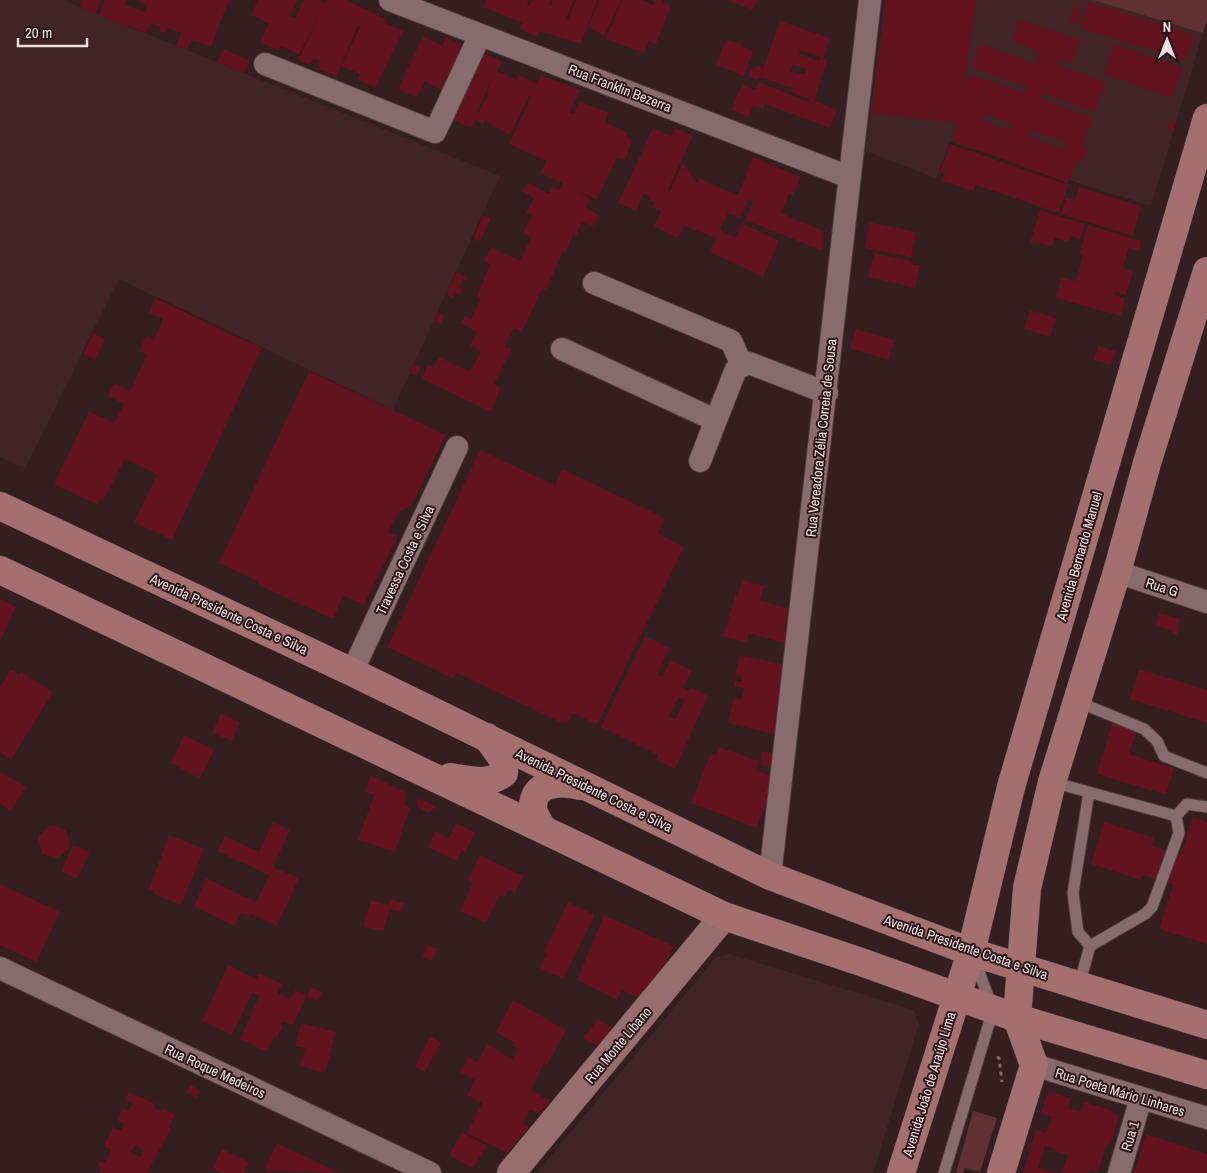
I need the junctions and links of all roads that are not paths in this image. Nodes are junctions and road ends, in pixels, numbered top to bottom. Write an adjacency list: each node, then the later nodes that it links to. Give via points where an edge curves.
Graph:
1 (390, 0): 3 (street, Rua Franklin Bezerra)
2 (870, 0): 6 (street, Rua Vereadora Zélia Correia de Sousa)
3 (480, 34): 4 (street, via 435,132); 6 (street, Rua Franklin Bezerra)
4 (265, 64)
5 (1207, 118): 33 (main road, Avenida Bernardo Manuel, via 1011,787)
6 (849, 177): 11 (street, Rua Vereadora Zélia Correia de Sousa)
7 (1207, 271): 17 (main road)
8 (594, 283): 10 (street, via 731,341)
9 (562, 349): 12 (street)
10 (742, 365): 11 (street, via 749,363); 12 (street, via 736,369)
11 (827, 393): 30 (street, Rua Vereadora Zélia Correia de Sousa)
12 (715, 420): 14 (street)
13 (457, 447): 19 (street, Travessa Costa e Silva)
14 (700, 461)
15 (0, 506): 19 (main road, Avenida Presidente Costa e Silva)
16 (0, 570): 23 (main road)
17 (1117, 572): 18 (street, Rua G); 20 (main road)
18 (1207, 602)
19 (352, 672): 21 (main road, Avenida Presidente Costa e Silva)
20 (1076, 701): 22 (lane, via 1144,729 1157,741 1164,756); 24 (main road)
21 (487, 737): 23 (main road, via 504,762 504,772 495,780); 25 (main road, Avenida Presidente Costa e Silva)
22 (1207, 773)
23 (429, 774): 29 (main road)
24 (1052, 782): 26 (lane); 34 (main road, via 1027,888)
25 (592, 789): 29 (main road, via 563,782 544,787 534,799 533,808); 30 (main road, Avenida Presidente Costa e Silva)
26 (1089, 792): 28 (lane); 32 (lane, via 1073,893 1078,932)
27 (1207, 807): 28 (lane, via 1187,804)
28 (1176, 816): 32 (lane, via 1179,832 1152,907)
29 (542, 829): 31 (main road)
30 (770, 876): 33 (main road, Avenida Presidente Costa e Silva)
31 (724, 916): 37 (main road); 45 (street, Rua Monte Líbano)
32 (1090, 946): 36 (lane)
33 (971, 952): 34 (main road, Avenida Presidente Costa e Silva); 37 (main road, Avenida Bernardo Manuel); 38 (lane)
34 (1019, 966): 36 (main road, Avenida Presidente Costa e Silva); 38 (main road)
35 (0, 968): 44 (street, Rua Roque Medeiros)
36 (1079, 985): 39 (main road, Avenida Presidente Costa e Silva)
37 (956, 996): 38 (main road); 46 (main road, Avenida João de Araújo Lima)
38 (1005, 1014): 40 (main road); 41 (main road); 47 (lane)
39 (1207, 1025)
40 (1034, 1065): 42 (street, Rua Poeta Mário Linhares); 48 (main road)
41 (1207, 1075)
42 (1142, 1098): 43 (street, Rua Poeta Mário Linhares); 49 (street, Rua 1)
43 (1207, 1118)
44 (430, 1173)
45 (511, 1173)
46 (901, 1173)
47 (944, 1173)
48 (1001, 1173)
49 (1119, 1173)

